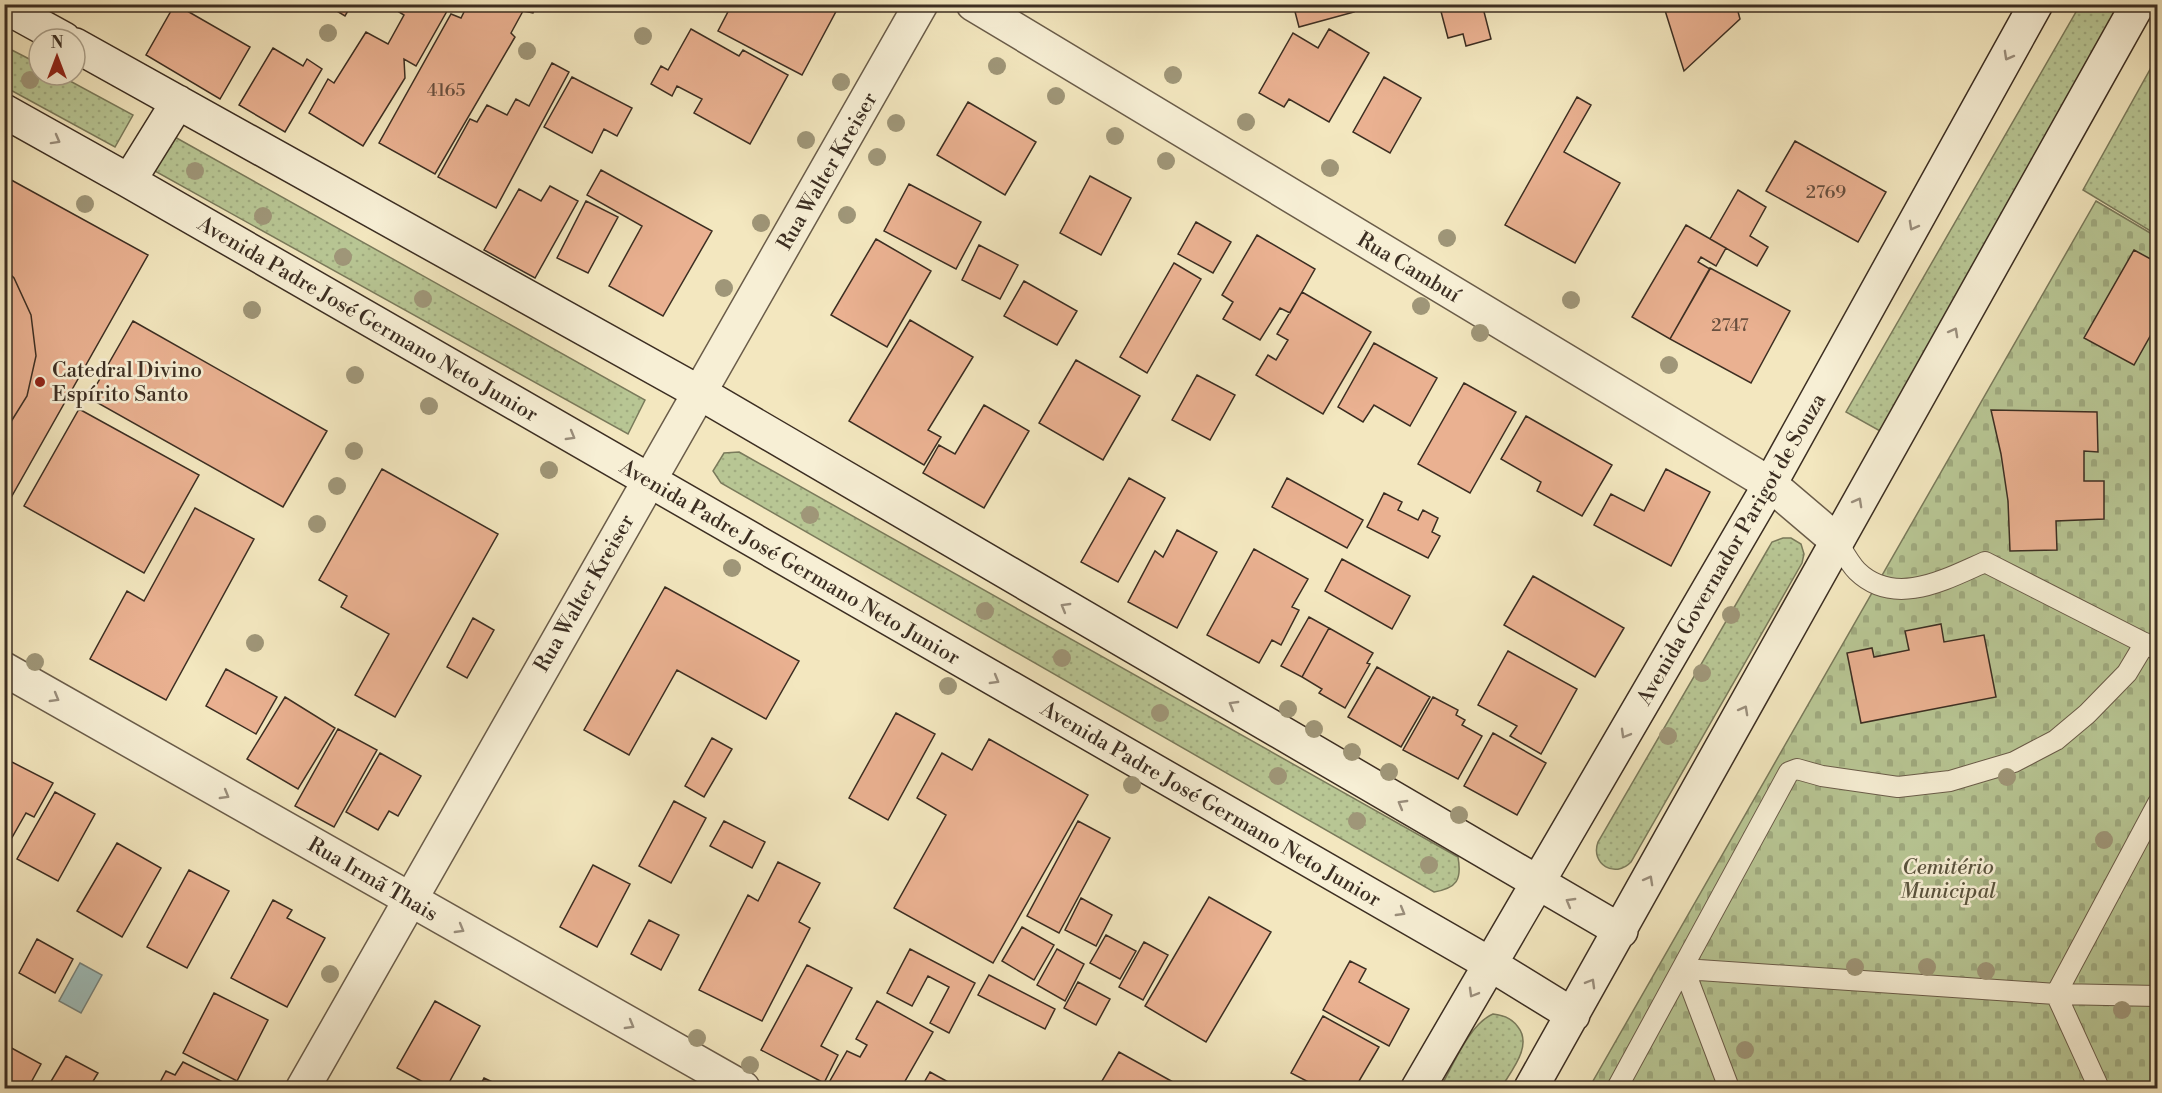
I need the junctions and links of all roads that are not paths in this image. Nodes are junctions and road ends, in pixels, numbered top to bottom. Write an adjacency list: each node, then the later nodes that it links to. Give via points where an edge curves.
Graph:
1 (921, 4): 11 (street, Rua Walter Kreiser)
2 (973, 4): 13 (street, Rua Cambuí)
3 (2036, 4): 13 (street, Avenida Governador Parigot de Souza, one-way to 13)
4 (2138, 4): 14 (street, one-way to 4)
5 (4, 6): 6 (street)
6 (42, 27)
7 (87, 52): 8 (street)
8 (178, 102): 10 (street); 11 (street)
9 (4, 111): 10 (street, Avenida Padre José Germano Neto Junior, one-way to 10)
10 (129, 181): 12 (street, Avenida Padre José Germano Neto Junior, one-way to 12)
11 (700, 393): 12 (street, Rua Walter Kreiser); 18 (street, one-way to 11)
12 (648, 481): 19 (street, Rua Walter Kreiser); 21 (street, Avenida Padre José Germano Neto Junior, one-way to 21)
13 (1770, 484): 14 (street, Rua Cambuí); 18 (street, Avenida Governador Parigot de Souza, one-way to 18)
14 (1837, 541): 15 (lane, via 1855,570 1873,584 1901,590 1931,585 1985,561); 20 (street, one-way to 14)
15 (2151, 647): 22 (lane, via 2087,714 2056,740 2014,762 1950,781 1898,787 1797,769 1789,772)
16 (4, 669): 19 (street, Rua Irmã Thais, one-way to 19)
17 (2157, 803): 23 (lane)
18 (1539, 884): 20 (street, one-way to 18); 21 (street, Avenida Governador Parigot de Souza)
19 (410, 900): 26 (street, Rua Walter Kreiser); 27 (street, Rua Irmã Thais, one-way to 27)
20 (1621, 932): 25 (street, one-way to 20)
21 (1490, 964): 25 (street, Avenida Padre José Germano Neto Junior); 28 (street, Avenida Governador Parigot de Souza, one-way to 28)
22 (1684, 969): 23 (lane); 30 (lane); 31 (lane)
23 (2056, 994): 24 (lane); 32 (lane)
24 (2157, 996)
25 (1573, 1015): 29 (street)
26 (303, 1089)
27 (742, 1089)
28 (1418, 1089)
29 (1532, 1089)
30 (1617, 1089)
31 (1729, 1089)
32 (2099, 1089)

